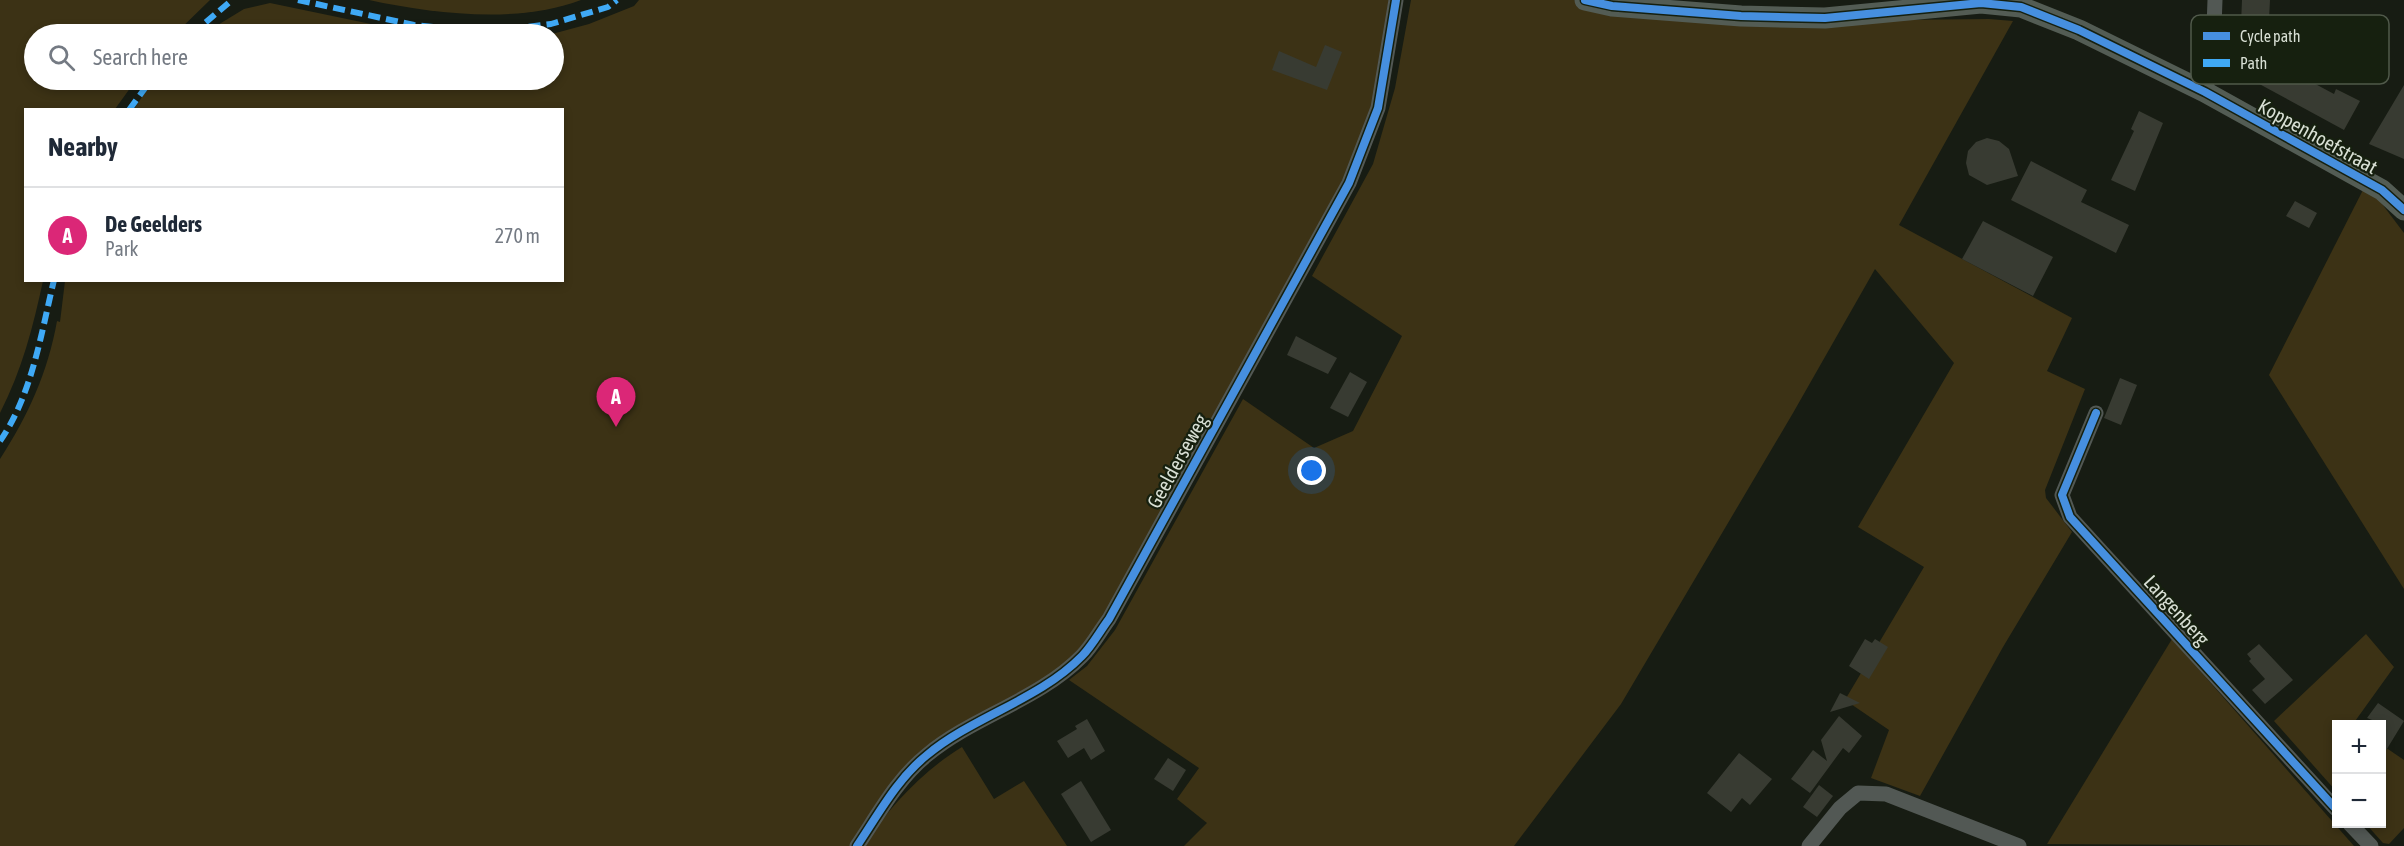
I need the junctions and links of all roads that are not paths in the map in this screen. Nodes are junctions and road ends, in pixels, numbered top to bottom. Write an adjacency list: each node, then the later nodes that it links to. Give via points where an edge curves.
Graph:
1 (1396, 0): 11 (street, Geelderseweg, via 1378,108 1348,183 1109,619 1083,656 1051,681 960,731 926,755 894,789)
2 (1585, 0): 6 (street, Koppenhoefstraat, via 1742,16 1825,18 1997,3 2051,18)
3 (2215, 0): 4 (street)
4 (2214, 15)
5 (2207, 84): 6 (street)
6 (2205, 92): 7 (street, Koppenhoefstraat, via 2382,190)
7 (2404, 210)
8 (2096, 413): 9 (street, Langenberg, via 2062,495 2070,517)
9 (2332, 804)
10 (2354, 828): 14 (street)
11 (857, 846)
12 (1809, 846): 13 (street, via 1840,808 1858,793 1886,794)
13 (2019, 846)
14 (2371, 846)

